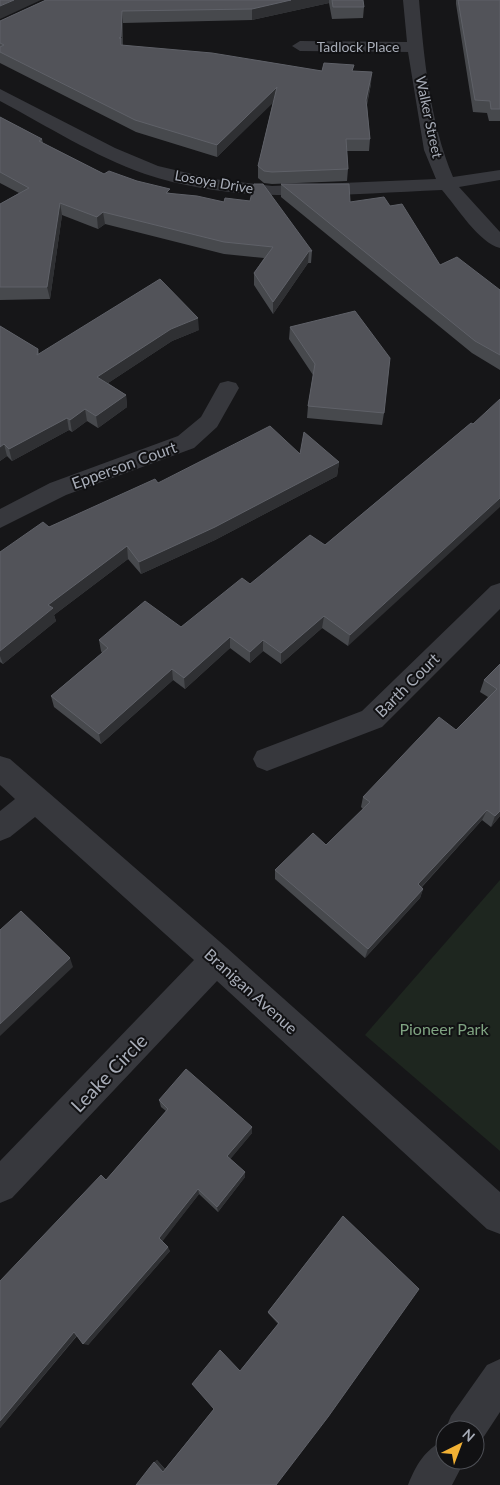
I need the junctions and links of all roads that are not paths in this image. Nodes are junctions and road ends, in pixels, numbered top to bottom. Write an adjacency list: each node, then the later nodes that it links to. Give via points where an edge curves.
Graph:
1 (411, 0): 3 (street, Walker Street)
2 (300, 46): 3 (street, Tadlock Place)
3 (415, 47): 6 (street, Walker Street, via 433,150)
4 (0, 94): 6 (street, Losoya Drive, via 109,152 152,170 213,184 272,191)
5 (500, 175): 6 (street, Losoya Drive)
6 (447, 184): 7 (street, Walker Street)
7 (500, 242)
8 (228, 388): 9 (street, Epperson Court, via 209,422 186,442 58,489)
9 (0, 519)
10 (500, 593): 11 (street, Barth Court, via 372,720)
11 (267, 759)
12 (0, 768): 13 (street, Branigan Avenue)
13 (34, 800): 14 (street); 15 (street, Branigan Avenue)
14 (0, 828)
15 (216, 959): 16 (street, Leake Circle); 17 (street, Branigan Avenue)
16 (0, 1186)
17 (500, 1216)
18 (500, 1378): 19 (street)
19 (472, 1420)
20 (438, 1470): 21 (street)
21 (428, 1485)

